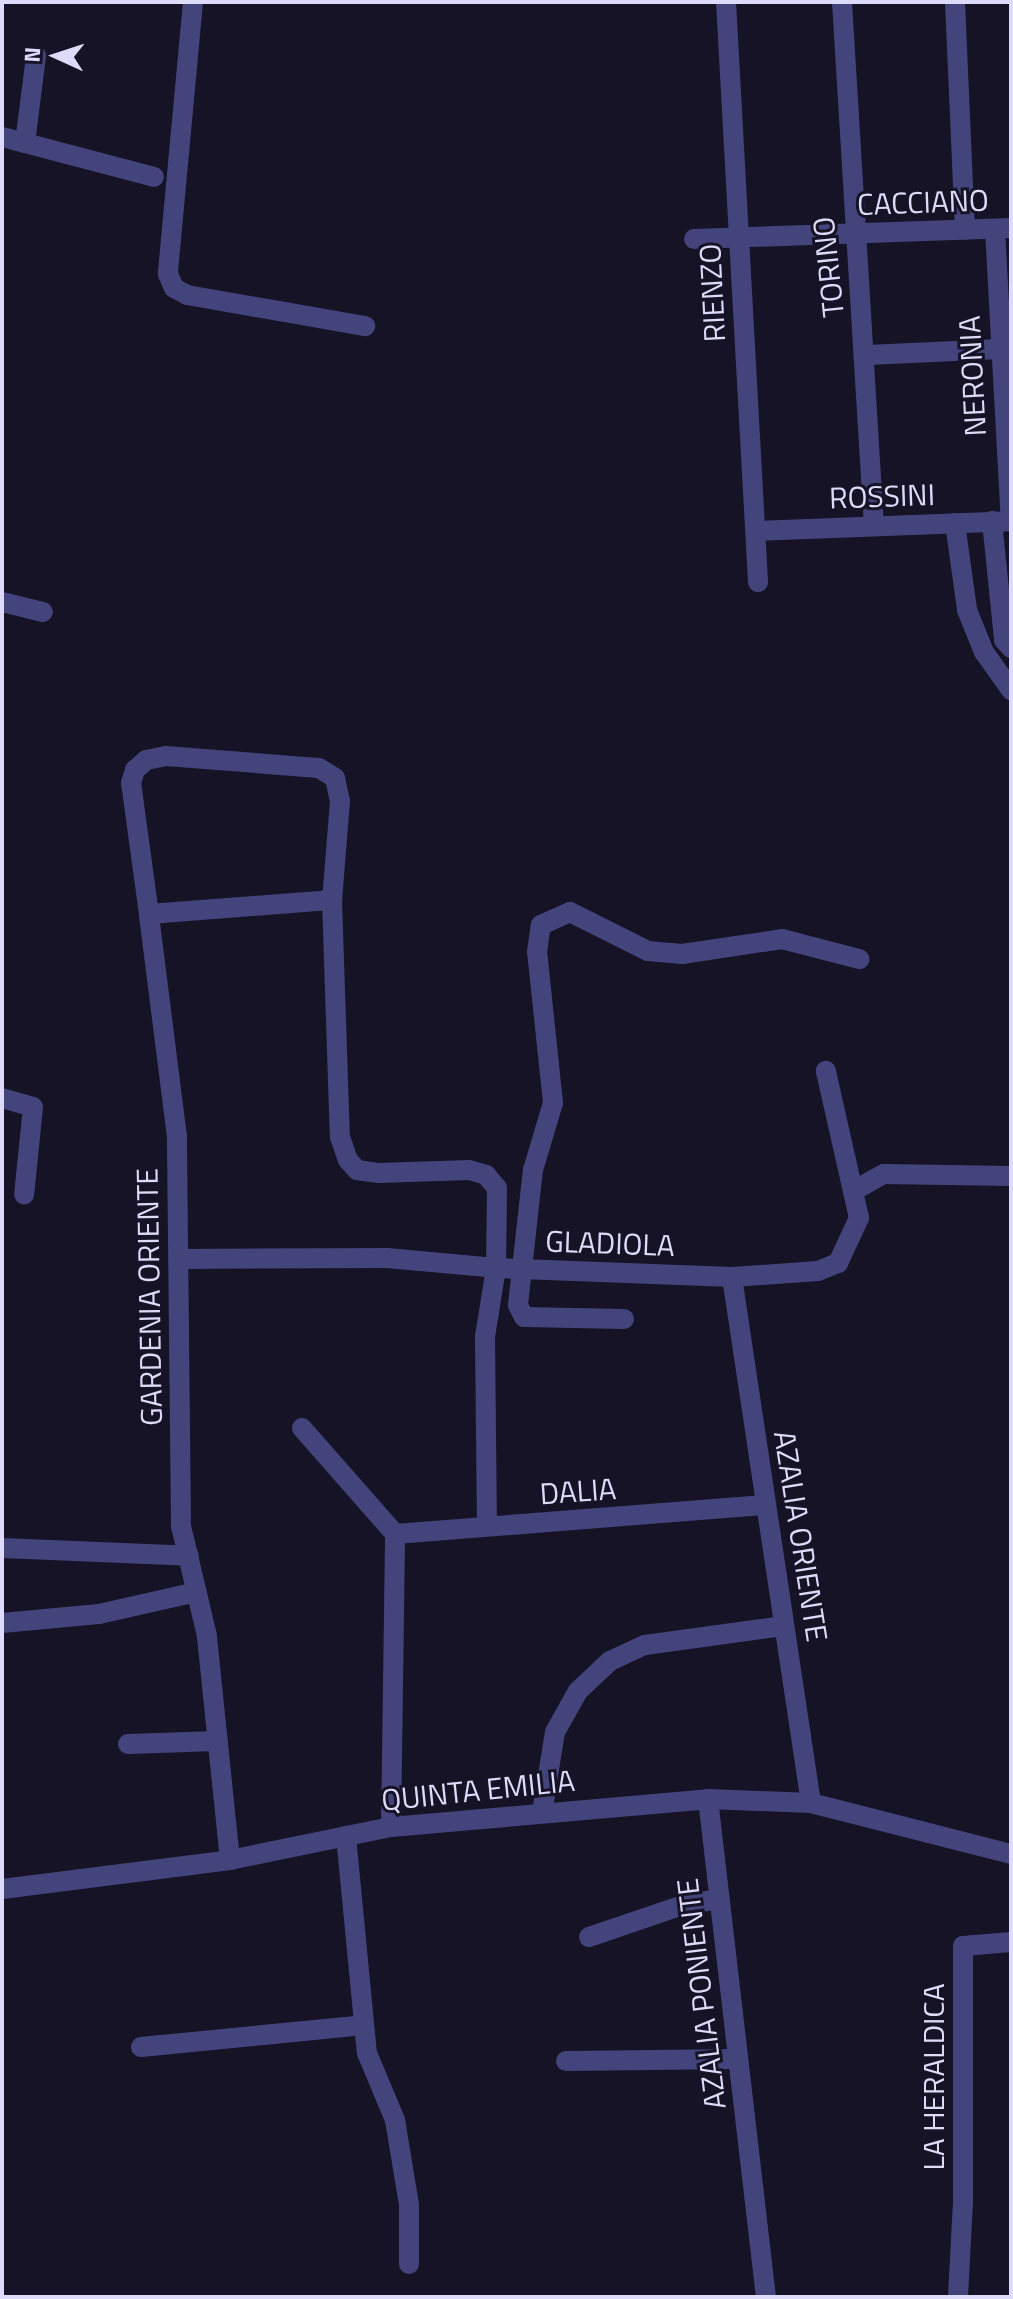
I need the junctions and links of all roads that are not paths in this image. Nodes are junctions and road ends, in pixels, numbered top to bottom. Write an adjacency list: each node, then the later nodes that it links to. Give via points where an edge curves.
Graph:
1 (193, 2): 14 (street, via 168,274 174,288 187,295)
2 (726, 2): 12 (street, RIENZO)
3 (842, 2): 11 (street, TORINO)
4 (955, 2): 10 (street)
5 (36, 56): 7 (street)
6 (2, 137): 7 (street)
7 (25, 143): 8 (street)
8 (154, 177)
9 (1003, 229): 10 (street, CACCIANO); 15 (street, NERONIA)
10 (965, 230): 11 (street, CACCIANO)
11 (856, 235): 12 (street, CACCIANO); 16 (street, TORINO)
12 (739, 238): 13 (street, CACCIANO); 20 (street, RIENZO)
13 (694, 239)
14 (365, 326)
15 (1000, 349): 16 (street); 17 (street, NERONIA)
16 (867, 355): 19 (street, TORINO)
17 (1005, 521): 18 (street, ROSSINI); 24 (street, NERONIA)
18 (955, 523): 19 (street, ROSSINI); 25 (street, via 967,610)
19 (874, 526): 20 (street, ROSSINI)
20 (756, 531): 21 (street, RIENZO)
21 (758, 582)
22 (2, 602): 23 (street)
23 (43, 612)
24 (1008, 644): 25 (street)
25 (984, 652): 26 (street)
26 (1011, 690)
27 (332, 900): 28 (street); 28 (street, GARDENIA ORIENTE, via 340,801 335,778 319,768 166,756 146,760 131,783); 36 (street, via 340,1137 348,1160 357,1170 379,1173 469,1170 486,1175 497,1188)
28 (149, 914): 35 (street, GARDENIA ORIENTE, via 177,1137)
29 (859, 959): 37 (street, via 782,939 682,954 648,951 570,912 541,925 537,952 553,1103 533,1170)
30 (826, 1071): 33 (street, GLADIOLA)
31 (2, 1098): 34 (street, via 33,1107)
32 (1011, 1176): 33 (street, via 884,1174)
33 (853, 1191): 38 (street, GLADIOLA, via 859,1218 852,1243 838,1263 818,1271)
34 (24, 1195)
35 (179, 1259): 36 (street, GLADIOLA, via 347,1257); 45 (street, GARDENIA ORIENTE, via 181,1526)
36 (496, 1268): 37 (street, GLADIOLA); 42 (street, via 485,1337)
37 (519, 1269): 38 (street, GLADIOLA); 39 (street, via 518,1305 524,1317)
38 (732, 1277): 41 (street, AZALIA ORIENTE)
39 (624, 1319)
40 (302, 1428): 43 (street)
41 (765, 1505): 42 (street, DALIA); 48 (street, AZALIA ORIENTE)
42 (487, 1526): 43 (street, DALIA)
43 (395, 1534): 54 (street)
44 (2, 1548): 45 (street)
45 (189, 1556): 46 (street, GARDENIA ORIENTE)
46 (197, 1592): 47 (street, via 99,1614); 49 (street, GARDENIA ORIENTE)
47 (2, 1623)
48 (784, 1626): 52 (street, AZALIA ORIENTE); 53 (street, via 645,1645 610,1661 578,1691 555,1732)
49 (217, 1741): 50 (street); 57 (street, GARDENIA ORIENTE)
50 (128, 1744)
51 (708, 1799): 52 (street, QUINTA EMILIA); 53 (street, QUINTA EMILIA); 59 (street, AZALIA PONIENTE)
52 (811, 1803): 56 (street, QUINTA EMILIA)
53 (542, 1813): 54 (street, QUINTA EMILIA)
54 (391, 1827): 55 (street, QUINTA EMILIA)
55 (346, 1836): 57 (street, QUINTA EMILIA); 62 (street)
56 (1011, 1854)
57 (230, 1860): 58 (street, QUINTA EMILIA)
58 (2, 1889)
59 (720, 1899): 60 (street, via 686,1904); 64 (street, AZALIA PONIENTE)
60 (589, 1937)
61 (1011, 1942): 68 (street, LA HERALDICA, via 969,1942 962,1955)
62 (364, 2025): 63 (street); 66 (street, via 374,2078 395,2120)
63 (141, 2047)
64 (738, 2059): 65 (street); 67 (street, AZALIA PONIENTE)
65 (566, 2061)
66 (409, 2264)
67 (766, 2297)
68 (958, 2297)

